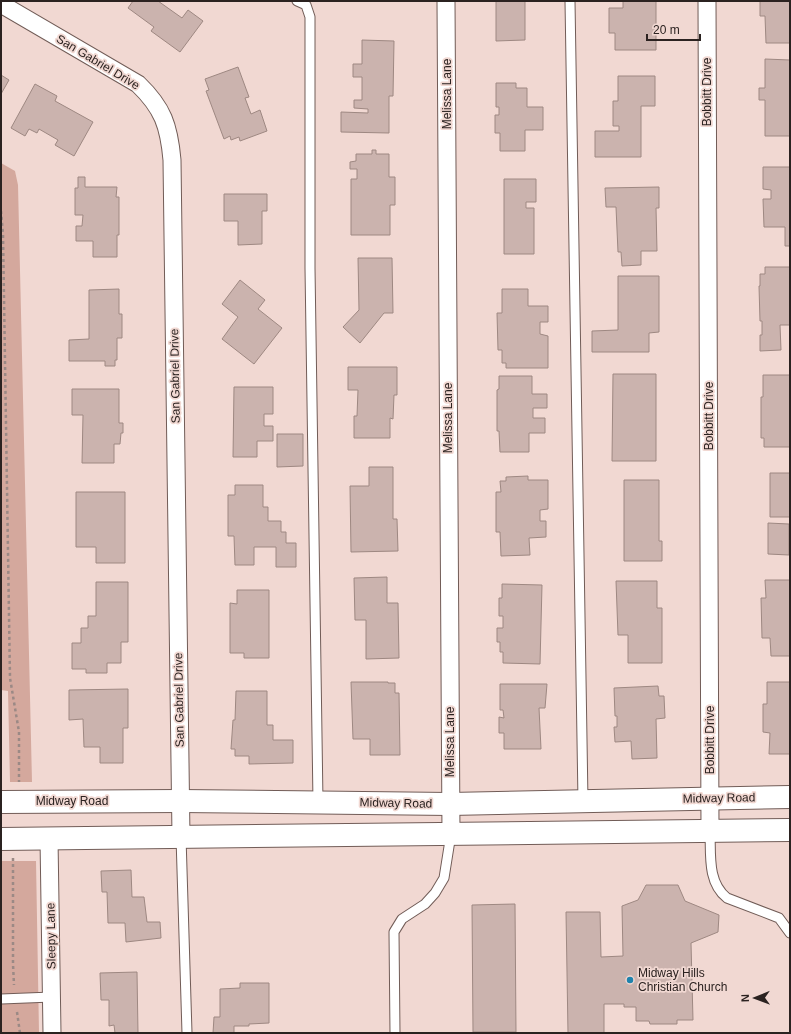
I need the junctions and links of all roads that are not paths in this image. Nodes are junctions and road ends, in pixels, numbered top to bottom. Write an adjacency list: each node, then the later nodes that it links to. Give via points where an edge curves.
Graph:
1 (297, 1): 5 (lane)
2 (446, 1): 13 (street, Melissa Lane)
3 (570, 1): 10 (lane)
4 (707, 1): 8 (street, Bobbitt Drive)
5 (306, 3): 12 (lane, via 310,17 310,268)
6 (1, 4): 9 (street, San Gabriel Drive, via 138,84 152,97 162,113 170,136)
7 (790, 797): 8 (main road, Midway Road)
8 (710, 798): 10 (main road, Midway Road); 15 (street, Bobbitt Drive)
9 (180, 800): 11 (main road, Midway Road); 12 (main road, Midway Road); 17 (street, San Gabriel Drive)
10 (583, 801): 13 (main road, Midway Road)
11 (1, 802)
12 (318, 802): 13 (main road, Midway Road)
13 (450, 804): 16 (street, Melissa Lane)
14 (790, 830): 15 (main road)
15 (710, 831): 16 (main road); 20 (lane, via 711,869 719,892 727,898 779,918)
16 (451, 834): 17 (main road); 25 (lane, via 444,878 425,904 402,919 394,932)
17 (181, 837): 18 (main road); 24 (lane)
18 (49, 839): 19 (main road); 21 (street, Sleepy Lane)
19 (7, 847)
20 (790, 933)
21 (52, 997): 22 (lane); 23 (street, Sleepy Lane)
22 (1, 998)
23 (52, 1033)
24 (187, 1033)
25 (395, 1033)

